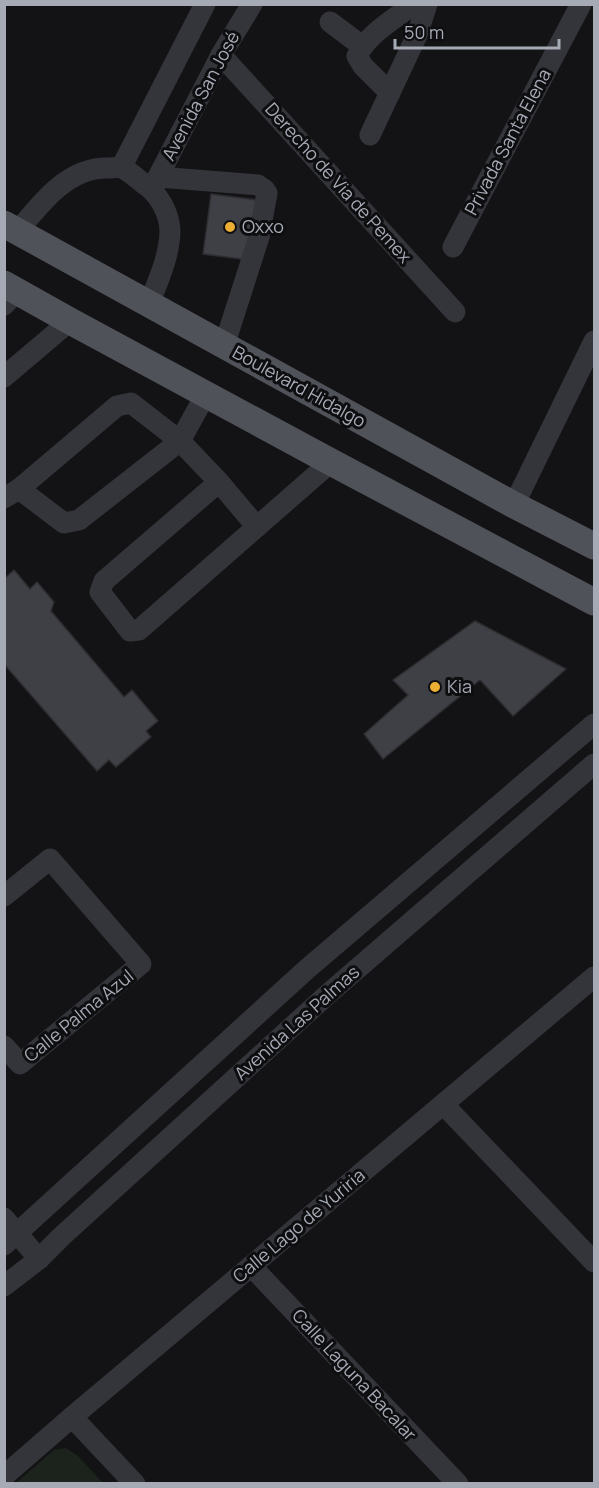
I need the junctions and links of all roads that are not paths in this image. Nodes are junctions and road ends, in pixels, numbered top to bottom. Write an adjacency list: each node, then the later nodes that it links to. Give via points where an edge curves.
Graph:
1 (205, 4): 11 (street, Avenida San José)
2 (252, 4): 8 (street, Avenida San José)
3 (414, 4): 7 (street)
4 (427, 4): 9 (street)
5 (581, 5): 14 (street, Privada Santa Elena)
6 (330, 22): 7 (street)
7 (362, 46): 9 (street, via 357,56)
8 (221, 55): 12 (street, Avenida San José); 17 (street, Derecho de Via de Pemex)
9 (390, 93): 10 (street)
10 (370, 135)
11 (121, 168): 12 (street); 13 (street, via 77,174)
12 (156, 183): 16 (street, via 170,227 162,270); 20 (street, via 258,185 267,193 259,237)
13 (9, 231): 16 (main road, Boulevard Hidalgo)
14 (453, 247)
15 (9, 293): 18 (main road)
16 (149, 304): 20 (main road, Boulevard Hidalgo)
17 (455, 312)
18 (70, 321): 21 (street); 22 (main road)
19 (594, 341): 27 (street)
20 (224, 346): 27 (main road, Boulevard Hidalgo)
21 (4, 377)
22 (206, 394): 23 (street); 24 (main road)
23 (180, 441): 25 (street); 26 (street, via 79,520 64,523); 26 (street, via 131,403 117,406)
24 (331, 462): 28 (street); 30 (main road)
25 (219, 482): 28 (street); 28 (street, via 104,581 100,592 130,631 140,630)
26 (12, 493)
27 (514, 505): 29 (main road, Boulevard Hidalgo)
28 (257, 527)
29 (594, 546)
30 (594, 602)
31 (594, 724): 34 (street, Avenida Las Palmas)
32 (594, 764): 36 (street, Avenida Las Palmas)
33 (4, 896): 37 (street, Calle Palma Azul, via 50,859 141,964 20,1064)
34 (307, 969): 36 (street); 39 (street, Avenida Las Palmas)
35 (594, 977): 38 (street, Calle Lago de Yuriria)
36 (328, 994): 40 (street, Avenida Las Palmas)
37 (4, 1046)
38 (443, 1104): 41 (street); 42 (street, Calle Lago de Yuriria)
39 (9, 1232): 40 (street)
40 (39, 1259): 43 (street, Avenida Las Palmas)
41 (594, 1262)
42 (251, 1266): 44 (street, Calle Lago de Yuriria); 47 (street, Calle Laguna Bacalar)
43 (8, 1277)
44 (72, 1417): 45 (street, Calle Lago de Yuriria); 46 (street)
45 (4, 1476)
46 (135, 1484)
47 (458, 1484)

